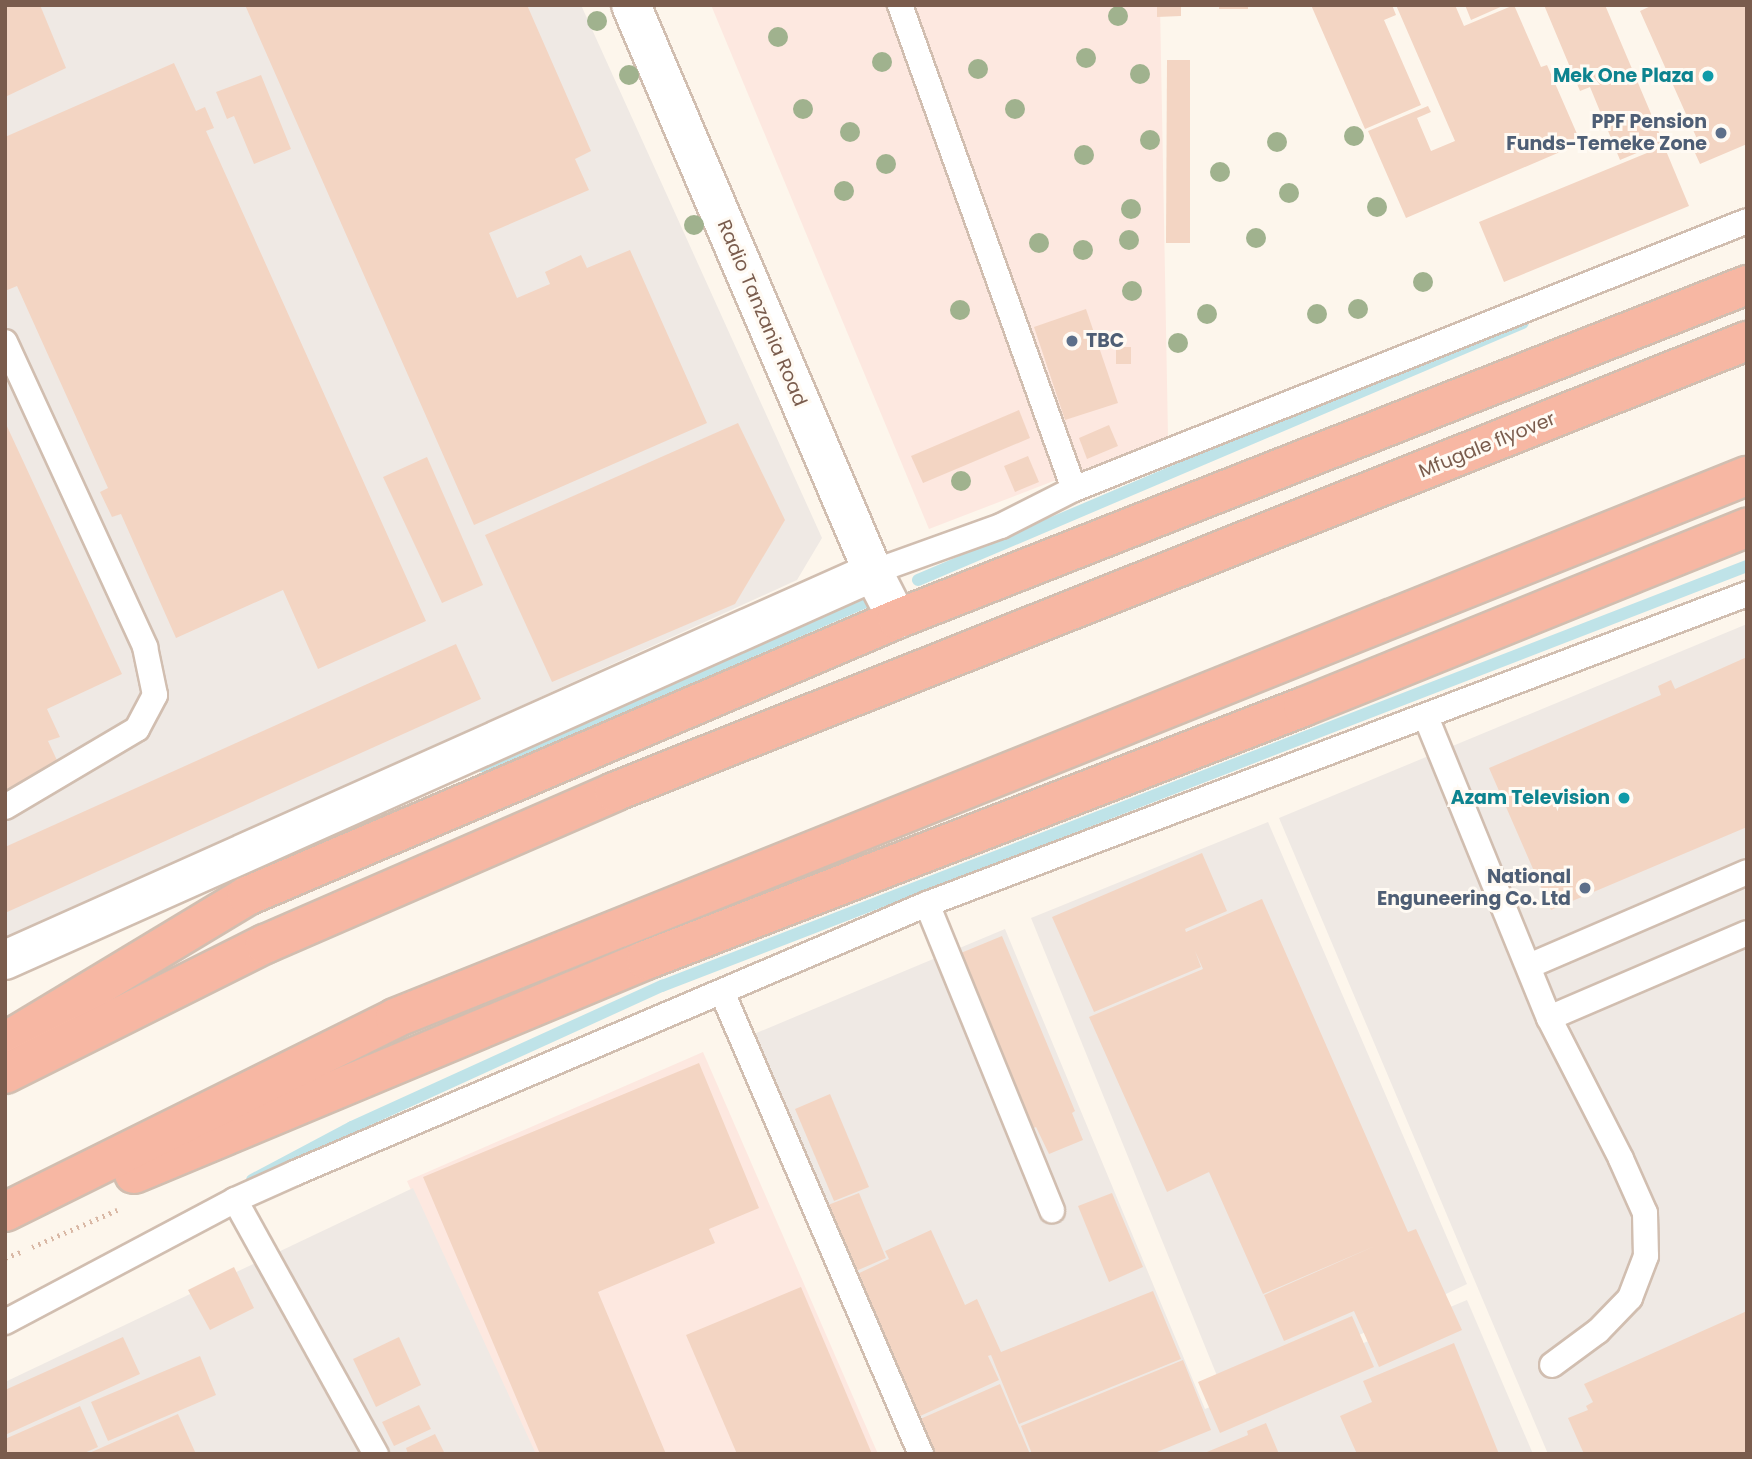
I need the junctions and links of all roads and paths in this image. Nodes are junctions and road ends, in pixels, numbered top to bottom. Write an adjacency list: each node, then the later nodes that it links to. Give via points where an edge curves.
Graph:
1 (631, 5): 10 (street, Radio Tanzania Road)
2 (901, 5): 8 (lane)
3 (1747, 221): 8 (lane)
4 (1747, 285): 12 (highway)
5 (1747, 341): 23 (highway, Mfugale flyover, via 614,792 265,944)
6 (5, 342): 14 (lane, via 145,648 155,695 137,729)
7 (1747, 476): 26 (highway, via 395,1018)
8 (1074, 489): 10 (lane, via 1001,526)
9 (1747, 528): 27 (highway, via 1303,707 646,960)
10 (873, 572): 12 (street, Radio Tanzania Road); 18 (street)
11 (1747, 594): 13 (lane)
12 (897, 619): 22 (highway, via 247,897)
13 (1426, 717): 16 (lane); 19 (lane)
14 (5, 807)
15 (1747, 872): 19 (lane)
16 (927, 904): 20 (lane); 25 (lane)
17 (1747, 933): 21 (lane)
18 (5, 960)
19 (1529, 966): 21 (lane)
20 (722, 992): 24 (lane); 31 (lane)
21 (1549, 1018): 29 (lane, via 1645,1213 1646,1256 1629,1298 1598,1331)
22 (5, 1042)
23 (5, 1074)
24 (235, 1200): 28 (lane); 30 (lane)
25 (1052, 1210)
26 (5, 1212)
27 (5, 1228)
28 (5, 1322)
29 (1552, 1365)
30 (376, 1454)
31 (920, 1454)

